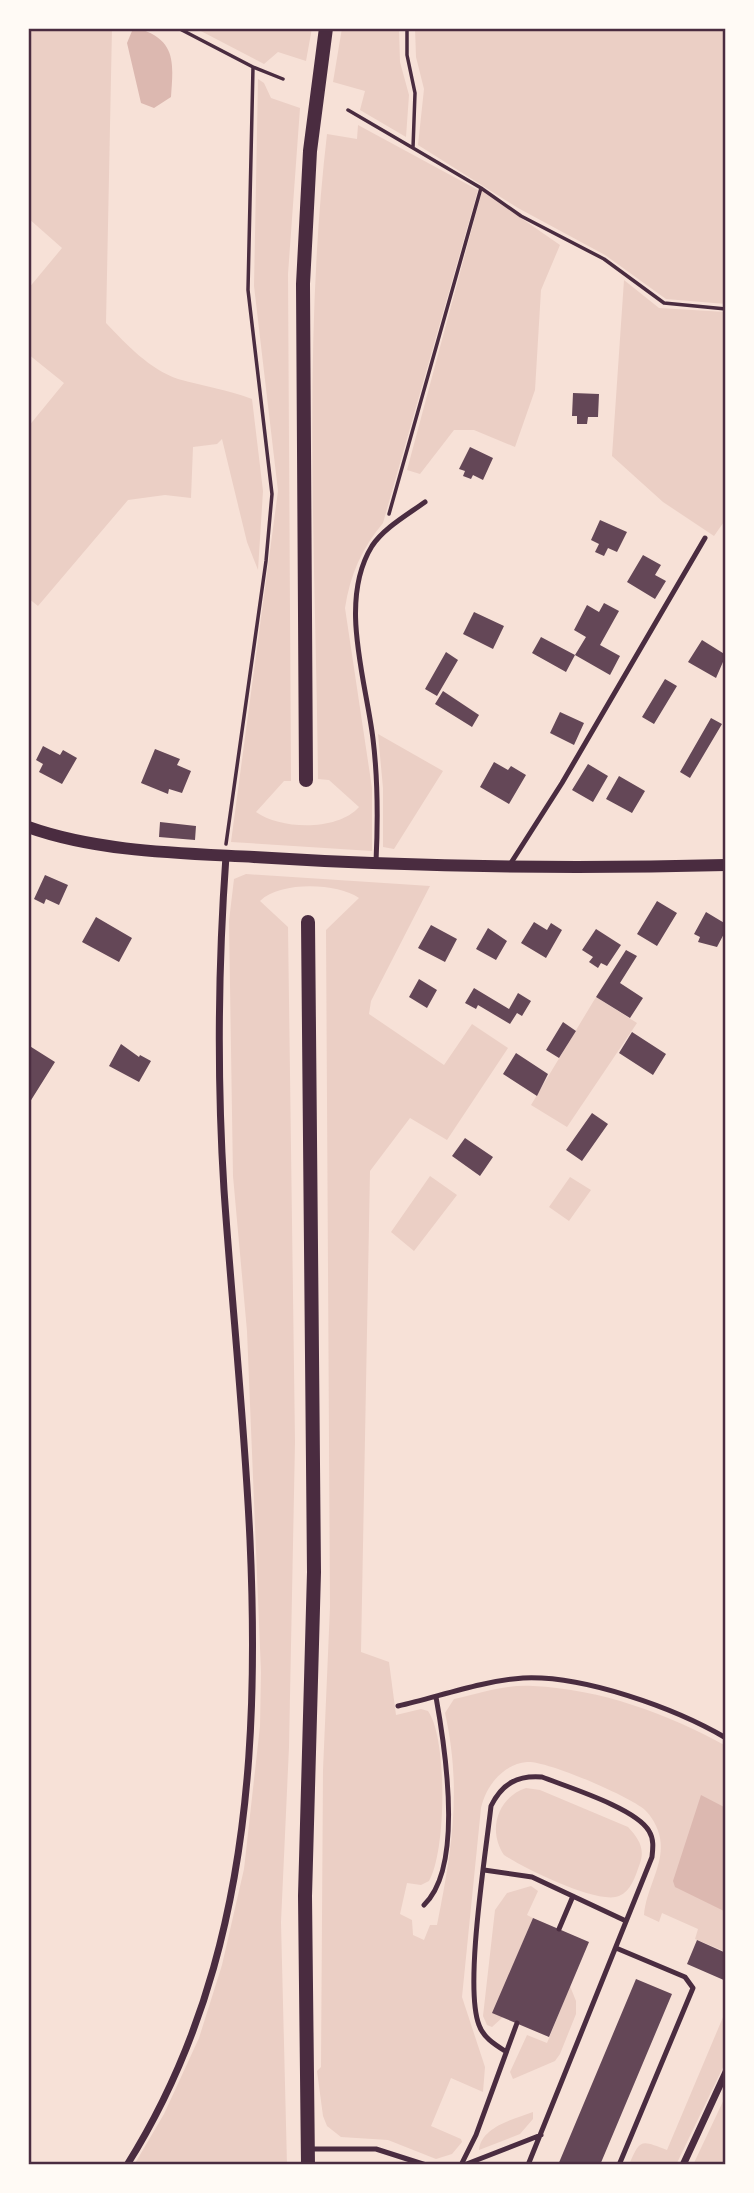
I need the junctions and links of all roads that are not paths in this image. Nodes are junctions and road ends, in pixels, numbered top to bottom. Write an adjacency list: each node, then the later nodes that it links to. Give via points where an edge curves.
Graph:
1 (326, 28): 4 (main road, via 310,150 303,284)
2 (425, 502): 7 (lane, via 380,535 358,580 356,597 378,799)
3 (705, 538): 9 (lane)
4 (306, 780)
5 (28, 827): 6 (street, via 110,845)
6 (226, 856): 7 (street); 25 (street, via 219,952 222,1153 240,1378 253,1656 251,1737 232,1884 204,2000 170,2086)
7 (376, 864): 9 (street)
8 (726, 865): 9 (street)
9 (509, 866)
10 (308, 922): 24 (main road, via 314,1618 305,1896)
11 (436, 1697): 12 (lane); 13 (lane, via 522,1678 551,1679 668,1709); 16 (lane, via 446,1750 446,1850 432,1898)
12 (398, 1706)
13 (726, 1738)
14 (484, 1870): 15 (lane, via 532,1877); 17 (lane, via 491,1806 497,1795 518,1779 542,1777 629,1813 649,1829 652,1857); 21 (lane, via 474,2009 484,2034)
15 (573, 1896): 17 (lane); 18 (lane)
16 (424, 1905)
17 (626, 1921): 19 (lane)
18 (559, 1929)
19 (616, 1948): 23 (lane); 30 (lane, via 685,1977 693,1989)
20 (517, 2023): 21 (lane)
21 (505, 2051): 28 (lane)
22 (726, 2072): 31 (street)
23 (541, 2135): 28 (lane); 29 (lane)
24 (308, 2150): 26 (main road); 27 (lane, via 376,2150)
25 (127, 2165)
26 (308, 2165)
27 (426, 2165)
28 (463, 2165)
29 (528, 2165)
30 (619, 2165)
31 (683, 2165)

